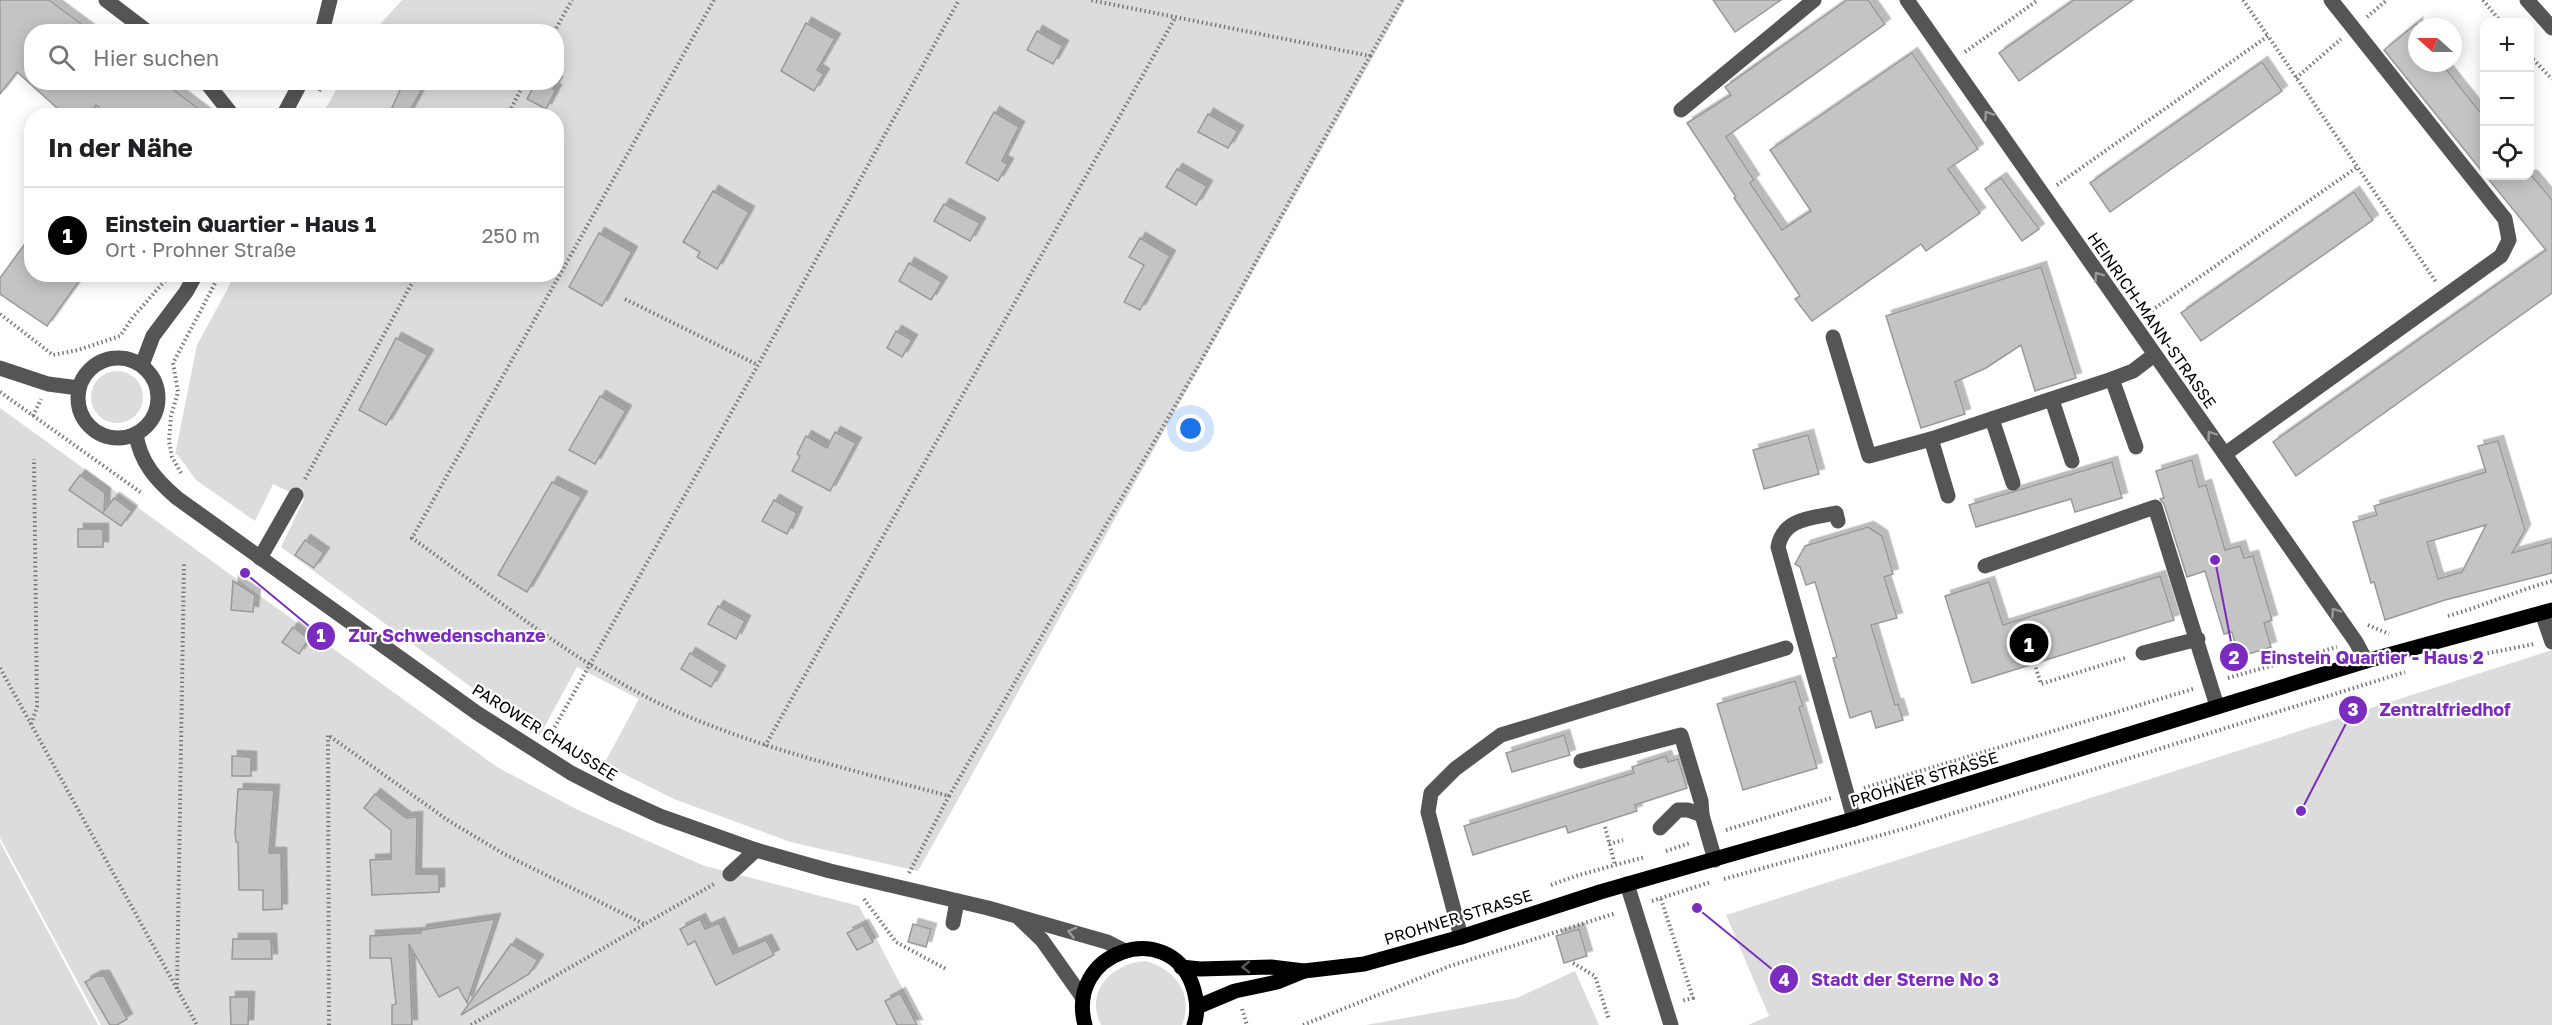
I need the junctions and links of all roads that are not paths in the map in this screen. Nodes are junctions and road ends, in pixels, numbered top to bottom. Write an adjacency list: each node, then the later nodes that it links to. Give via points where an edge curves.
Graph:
1 (106, 0): 7 (street)
2 (330, 0): 8 (street)
3 (1814, 0): 14 (street)
4 (1906, 0): 17 (street, HEINRICH-MANN-STRASSE, one-way to 4)
5 (2331, 0): 27 (street, via 2505,219 2509,240 2502,256)
6 (2527, 0): 9 (street)
7 (138, 24)
8 (324, 24)
9 (2552, 28)
10 (212, 90): 12 (street)
11 (296, 90): 13 (street)
12 (227, 108)
13 (287, 108)
14 (1681, 110)
15 (192, 282): 18 (street, via 153,336)
16 (1833, 337): 25 (street, via 1869,456)
17 (2154, 355): 20 (street); 27 (street, HEINRICH-MANN-STRASSE, one-way to 17)
18 (142, 365): 21 (street, via 117,357 104,360 88,371); 24 (street, via 158,387 159,401 155,415)
19 (0, 369): 21 (street, via 56,386)
20 (2112, 379): 22 (street); 26 (street)
21 (79, 388): 24 (street, via 81,414 88,425 111,438)
22 (2052, 400): 23 (street); 28 (street)
23 (1992, 419): 25 (street); 29 (street)
24 (136, 434): 33 (street, PAROWER CHAUSSEE, via 145,465 159,483)
25 (1931, 440): 31 (street)
26 (2136, 447)
27 (2225, 454): 40 (street, HEINRICH-MANN-STRASSE, one-way to 27)
28 (2072, 461)
29 (2013, 483)
30 (296, 495): 33 (street)
31 (1948, 496)
32 (1839, 521): 44 (street, via 1836,513 1797,522 1780,536 1778,547)
33 (260, 558): 46 (street, PAROWER CHAUSSEE, via 477,713 582,778 642,808)
34 (1985, 566): 36 (street, via 2155,507)
35 (2547, 612): 37 (street); 40 (main road, PROHNER STRASSE)
36 (2198, 639): 39 (street); 41 (street)
37 (2551, 640)
38 (1786, 648): 53 (street, via 1501,735 1455,769 1431,793 1428,812)
39 (2143, 653)
40 (2366, 661): 41 (main road, PROHNER STRASSE)
41 (2217, 706): 44 (main road, PROHNER STRASSE)
42 (1581, 761): 43 (street, via 1681,735)
43 (1702, 815): 45 (street, via 1678,810); 47 (street)
44 (1854, 819): 47 (main road, PROHNER STRASSE)
45 (1660, 828)
46 (756, 850): 48 (street); 50 (street, PAROWER CHAUSSEE)
47 (1715, 860): 49 (main road, PROHNER STRASSE)
48 (730, 874)
49 (1627, 884): 53 (main road, PROHNER STRASSE); 61 (street)
50 (957, 901): 51 (street, PAROWER CHAUSSEE); 52 (street)
51 (1018, 917): 54 (street, PAROWER CHAUSSEE, one-way to 51, via 1107,942); 57 (street, PAROWER CHAUSSEE, via 1042,940)
52 (953, 923)
53 (1461, 937): 56 (main road, PROHNER STRASSE, via 1364,964)
54 (1125, 951): 55 (main road, PAROWER CHAUSSEE, via 1155,951); 57 (main road, PAROWER CHAUSSEE, via 1101,963 1086,985)
55 (1181, 967): 56 (main road, PROHNER STRASSE, one-way to 55); 58 (main road, via 1190,979)
56 (1304, 971): 58 (main road, PROHNER STRASSE, via 1277,982 1235,991)
57 (1083, 998): 59 (main road, PAROWER CHAUSSEE)
58 (1197, 1007): 60 (main road)
59 (1085, 1025)
60 (1194, 1025)
61 (1671, 1025)

